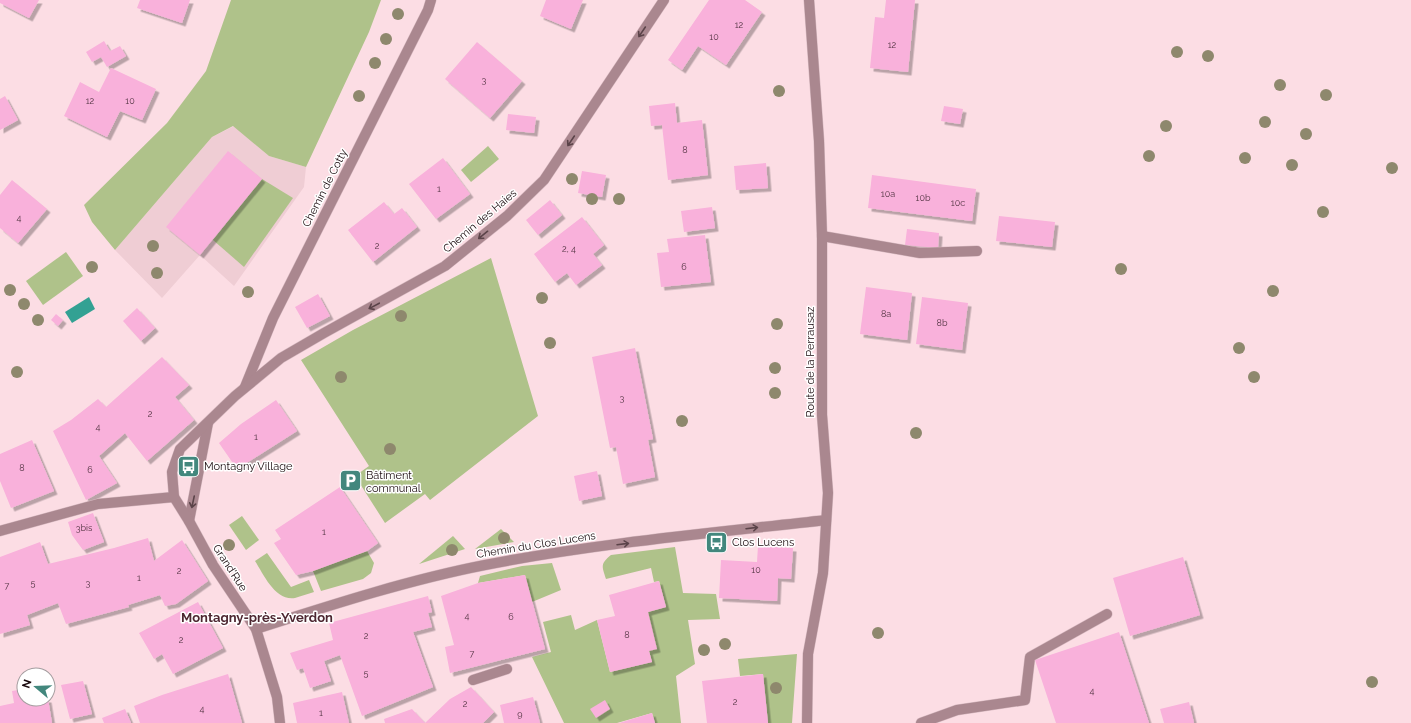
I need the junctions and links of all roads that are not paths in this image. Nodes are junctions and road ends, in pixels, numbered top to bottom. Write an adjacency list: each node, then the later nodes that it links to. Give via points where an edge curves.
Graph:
1 (431, 0): 6 (street, Chemin de Cotty, via 273,318)
2 (664, 0): 6 (street, Chemin des Haies, one-way to 6, via 544,180 507,216 445,266 281,358)
3 (808, 0): 4 (street, Route de la Perrausaz, via 819,141)
4 (822, 236): 5 (street, via 920,253); 9 (street, Route de la Perrausaz, via 822,415 828,493)
5 (977, 251)
6 (244, 389): 7 (street, Chemin des Haies)
7 (208, 423): 8 (street, Chemin des Haies, via 180,449 172,472); 10 (street, one-way to 10)
8 (174, 497): 10 (street, Grand'Rue); 11 (street, via 98,504)
9 (826, 520): 13 (street, Chemin du Clos Lucens, one-way to 9, via 448,573 486,565 584,548); 17 (street, Route de la Perrausaz, via 823,573 808,654)
10 (189, 521): 13 (street, Grand'Rue, via 213,565)
11 (0, 531)
12 (1108, 614): 18 (street, via 1030,657 1025,700 957,710)
13 (256, 629): 16 (street, Grand'Rue, via 277,697)
14 (507, 669): 15 (street)
15 (473, 680)
16 (280, 723)
17 (806, 723)
18 (921, 723)

